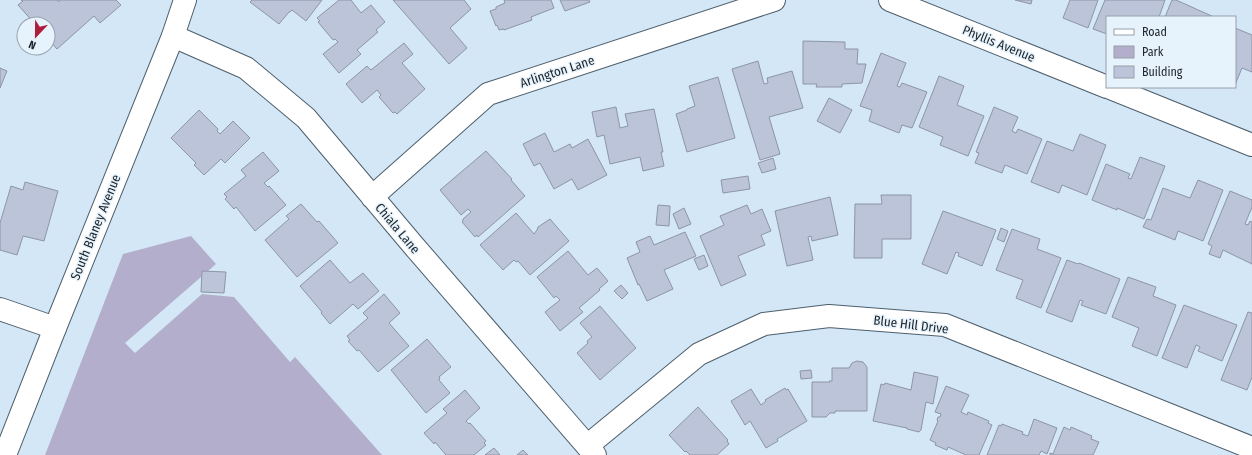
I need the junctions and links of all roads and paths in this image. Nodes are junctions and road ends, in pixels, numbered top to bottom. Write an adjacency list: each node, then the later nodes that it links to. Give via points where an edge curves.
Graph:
1 (185, 0): 4 (street, South Blaney Avenue)
2 (774, 0): 8 (street, Arlington Lane, via 488,94)
3 (890, 0): 5 (street, Phyllis Avenue)
4 (173, 36): 8 (street, Chiala Lane, via 246,68 306,118); 10 (street, South Blaney Avenue)
5 (1106, 87)
6 (1110, 88): 7 (street, Phyllis Avenue)
7 (1252, 145)
8 (372, 197): 12 (street, Chiala Lane)
9 (0, 309): 10 (street)
10 (55, 328): 13 (street, South Blaney Avenue)
11 (1252, 448): 12 (street, Blue Hill Drive, via 945,325 829,316 764,324 698,354)
12 (591, 450)
13 (5, 455)

